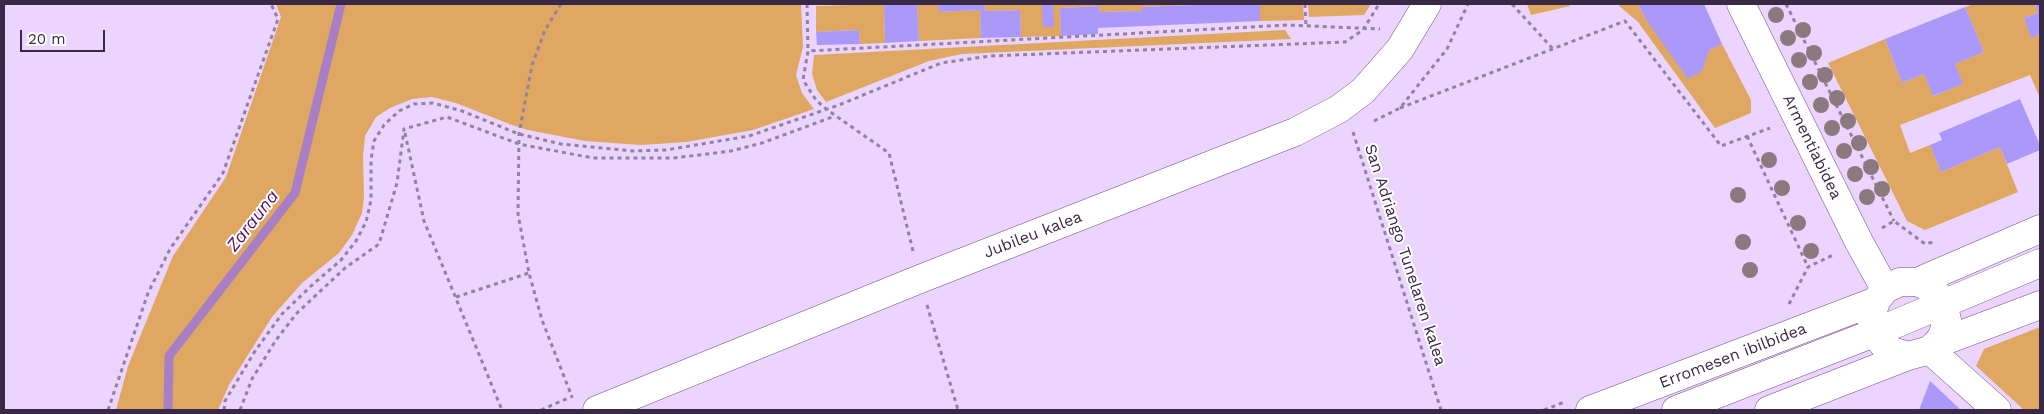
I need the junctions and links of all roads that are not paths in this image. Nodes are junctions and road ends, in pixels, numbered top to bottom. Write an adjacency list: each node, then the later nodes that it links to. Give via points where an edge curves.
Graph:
1 (1427, 4): 11 (street, Jubileu kalea, via 1400,49 1363,91 1339,109 1295,132)
2 (1741, 4): 6 (street, Armentiabidea, via 1854,233)
3 (2040, 229): 5 (street, Erromesen ibilbidea)
4 (2040, 263): 7 (street, Erromesen ibilbidea)
5 (1917, 282): 6 (street, Erromesen ibilbidea, via 1900,282); 7 (street, via 1933,289)
6 (1880, 295): 9 (street, via 1871,317); 12 (street, Erromesen ibilbidea)
7 (1944, 303): 9 (street, Erromesen ibilbidea); 10 (street, via 1947,320 1942,337)
8 (2040, 305): 10 (street)
9 (1874, 333): 10 (street, via 1888,350); 13 (street, Erromesen ibilbidea)
10 (1925, 350): 14 (street); 15 (street)
11 (597, 410)
12 (1590, 410)
13 (1676, 410)
14 (1769, 410)
15 (1997, 410)

